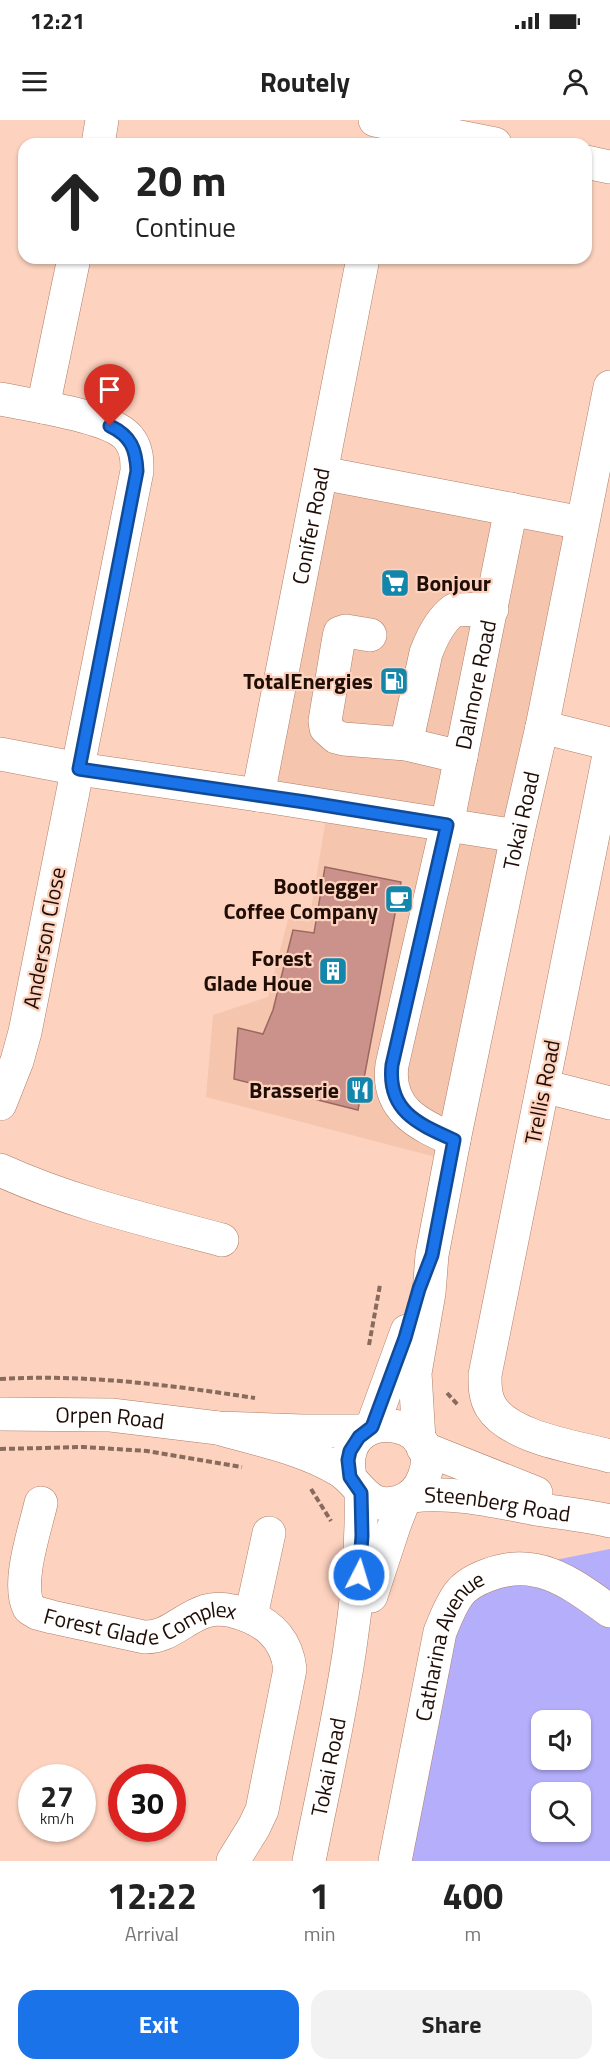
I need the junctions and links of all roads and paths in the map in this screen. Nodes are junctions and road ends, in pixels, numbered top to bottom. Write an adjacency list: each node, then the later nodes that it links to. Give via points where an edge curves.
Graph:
1 (102, 120): 3 (street)
2 (385, 127): 4 (street)
3 (99, 138)
4 (456, 138)
5 (592, 163): 6 (street)
6 (610, 167)
7 (73, 264): 11 (street)
8 (362, 264): 12 (street, Conifer Road)
9 (610, 387): 14 (street, Tokai Road)
10 (0, 399): 11 (street, Anderson Close)
11 (43, 407): 23 (street, Anderson Close, via 99,420 130,439 136,453 135,481)
12 (322, 472): 13 (street); 24 (street, Conifer Road)
13 (511, 509): 14 (street); 15 (street, Dalmore Road)
14 (582, 523): 17 (street, Tokai Road)
15 (492, 609): 18 (street, via 454,610 442,622 426,653); 22 (street, Dalmore Road)
16 (370, 635): 18 (street, via 340,633 326,728 344,739)
17 (542, 727): 19 (street); 26 (street, Tokai Road)
18 (406, 744): 22 (street)
19 (610, 744)
20 (610, 750): 27 (street, Trellis Road)
21 (0, 754): 23 (street)
22 (461, 757): 25 (street, Dalmore Road)
23 (79, 769): 24 (street); 29 (street, Anderson Close, via 25,1032)
24 (258, 795): 25 (street)
25 (447, 825): 26 (street); 30 (street, Dalmore Road, via 390,1080 396,1101 406,1112)
26 (517, 836): 30 (street, Tokai Road)
27 (543, 1086): 28 (street); 43 (street, Trellis Road, via 485,1376 486,1396 497,1414 525,1432)
28 (610, 1103)
29 (0, 1104)
30 (454, 1140): 33 (street, Tokai Road)
31 (0, 1170): 32 (street, via 33,1185)
32 (222, 1240)
33 (432, 1255): 40 (street, Tokai Road); 41 (street, Tokai Road, via 415,1373)
34 (380, 1285): 35 (path)
35 (367, 1354)
36 (0, 1379): 37 (path, via 104,1378)
37 (259, 1398)
38 (0, 1414): 39 (street, Orpen Road, via 111,1415)
39 (218, 1428): 40 (street, Orpen Road); 46 (street, Orpen Road, via 319,1460)
40 (369, 1429): 41 (street, via 387,1424 401,1427 414,1434); 46 (street, via 350,1451 348,1469)
41 (421, 1444): 47 (street, via 426,1470 421,1485); 49 (street, Steenberg Road)
42 (0, 1449): 44 (path, via 83,1447 147,1451)
43 (610, 1456)
44 (248, 1468)
45 (302, 1483): 50 (path, via 311,1490)
46 (356, 1485): 47 (street, via 372,1500 385,1503); 54 (street, Tokai Road, via 362,1548)
47 (408, 1498): 49 (street, Steenberg Road, via 461,1495); 54 (street, Tokai Road, via 382,1560)
48 (41, 1503): 53 (street, Forest Glade Complex, via 24,1593 30,1608 37,1613 144,1637 176,1629 206,1611 229,1610)
49 (597, 1518)
50 (334, 1526)
51 (269, 1533): 53 (street, Forest Glade Complex)
52 (610, 1611): 57 (street, Catharina Avenue, via 551,1574 531,1568 495,1572 475,1580 459,1593 440,1632)
53 (251, 1616): 55 (street, Forest Glade Complex, via 278,1635 290,1669 262,1810)
54 (347, 1672): 56 (street, Tokai Road)
55 (233, 1861)
56 (309, 1861)
57 (395, 1861)

